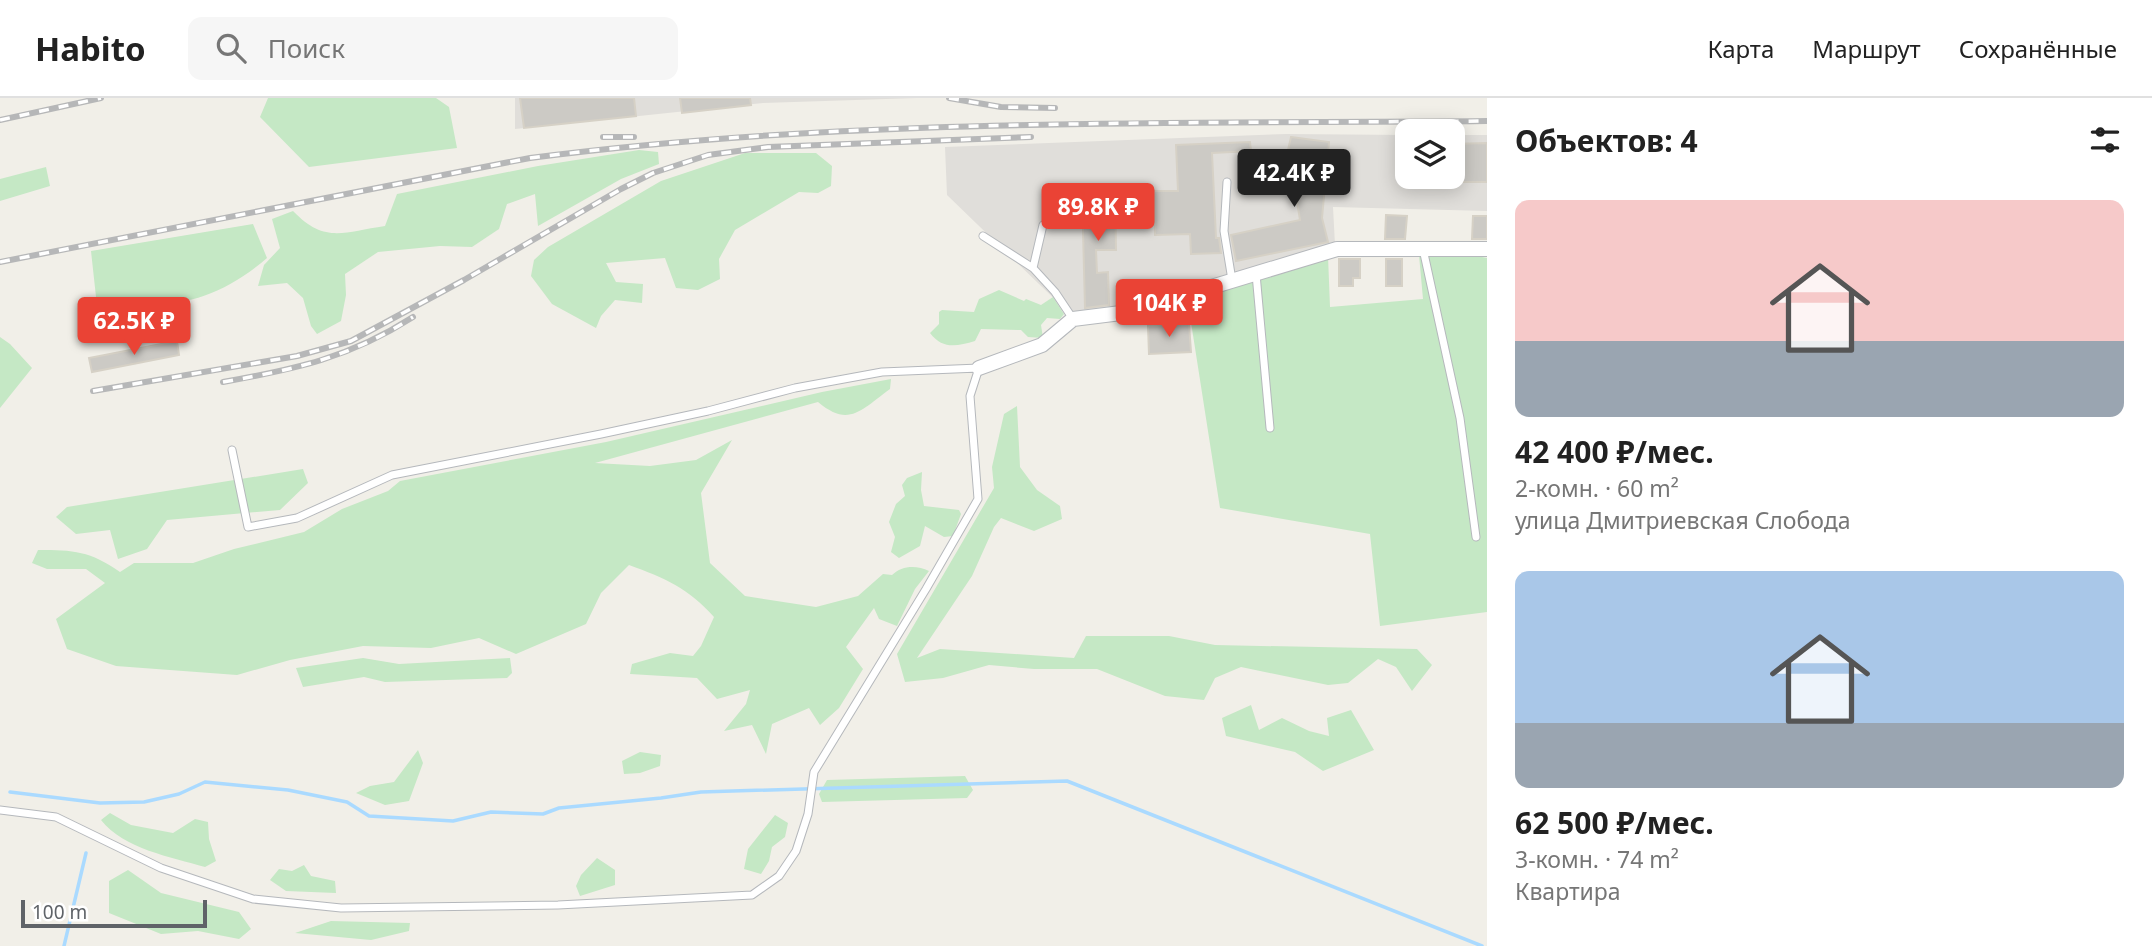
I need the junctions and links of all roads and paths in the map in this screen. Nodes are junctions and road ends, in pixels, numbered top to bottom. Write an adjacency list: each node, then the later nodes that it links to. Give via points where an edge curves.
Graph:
1 (1227, 182): 8 (lane, via 1224,231)
2 (1043, 225): 6 (lane)
3 (983, 236): 6 (lane)
4 (1423, 248): 5 (street); 7 (street, via 1337,249); 13 (lane, via 1460,418)
5 (1487, 249)
6 (1033, 268): 9 (lane)
7 (1256, 273): 8 (street); 11 (lane)
8 (1232, 280): 9 (street, via 1129,312)
9 (1073, 319): 10 (street, via 1042,345)
10 (979, 368): 12 (lane, via 870,374 392,475 297,518 248,527); 14 (lane, via 970,396 978,499 814,772 796,851 779,876 752,895 558,905 341,908 253,899 161,867 56,817)
11 (1270, 428)
12 (232, 450)
13 (1476, 537)
14 (0, 810)

